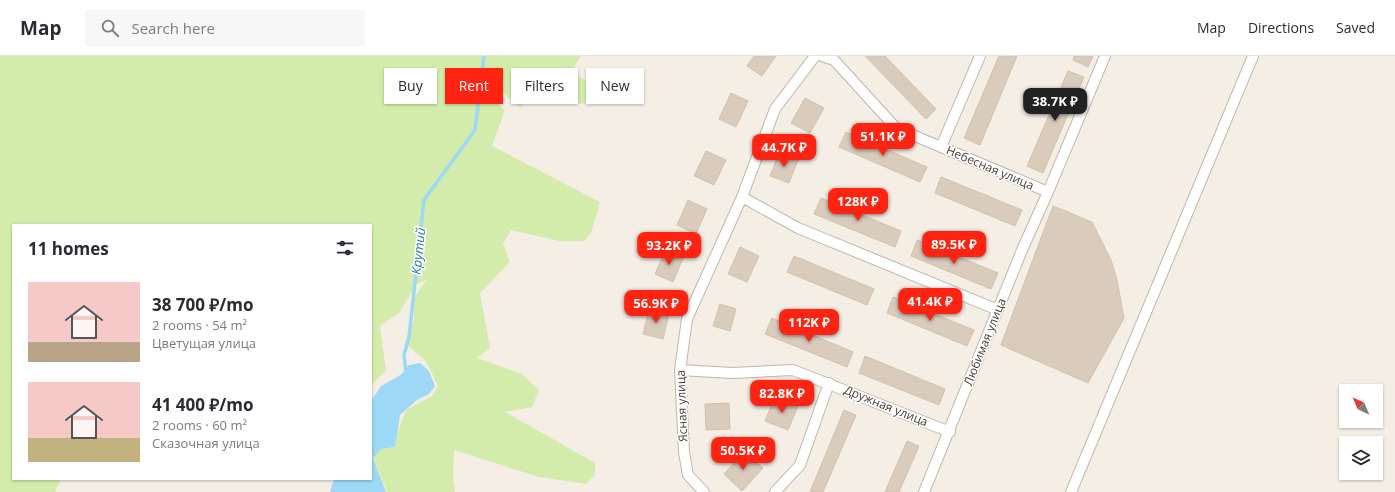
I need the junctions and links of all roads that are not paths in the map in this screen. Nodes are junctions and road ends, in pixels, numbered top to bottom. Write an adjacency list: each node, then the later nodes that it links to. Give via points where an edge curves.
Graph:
1 (822, 56): 5 (street, Небесная улица); 6 (street, Небесная улица, via 834,60 896,128)
2 (980, 56): 6 (street)
3 (1106, 56): 7 (street, Любимая улица)
4 (1253, 56): 16 (street)
5 (813, 58): 8 (street, Ясная улица, via 775,109)
6 (941, 147): 7 (street, Небесная улица)
7 (1048, 192): 9 (street, Любимая улица)
8 (742, 198): 9 (street, via 798,228); 10 (street, Ясная улица, via 687,319)
9 (998, 310): 12 (street, Любимая улица)
10 (680, 370): 11 (street, Дружная улица, via 732,373 793,370); 13 (street, Ясная улица, via 684,452 688,475)
11 (829, 383): 12 (street, Дружная улица); 14 (street, via 800,465)
12 (950, 432): 15 (street, Любимая улица)
13 (704, 492)
14 (775, 492)
15 (924, 492)
16 (1071, 492)

